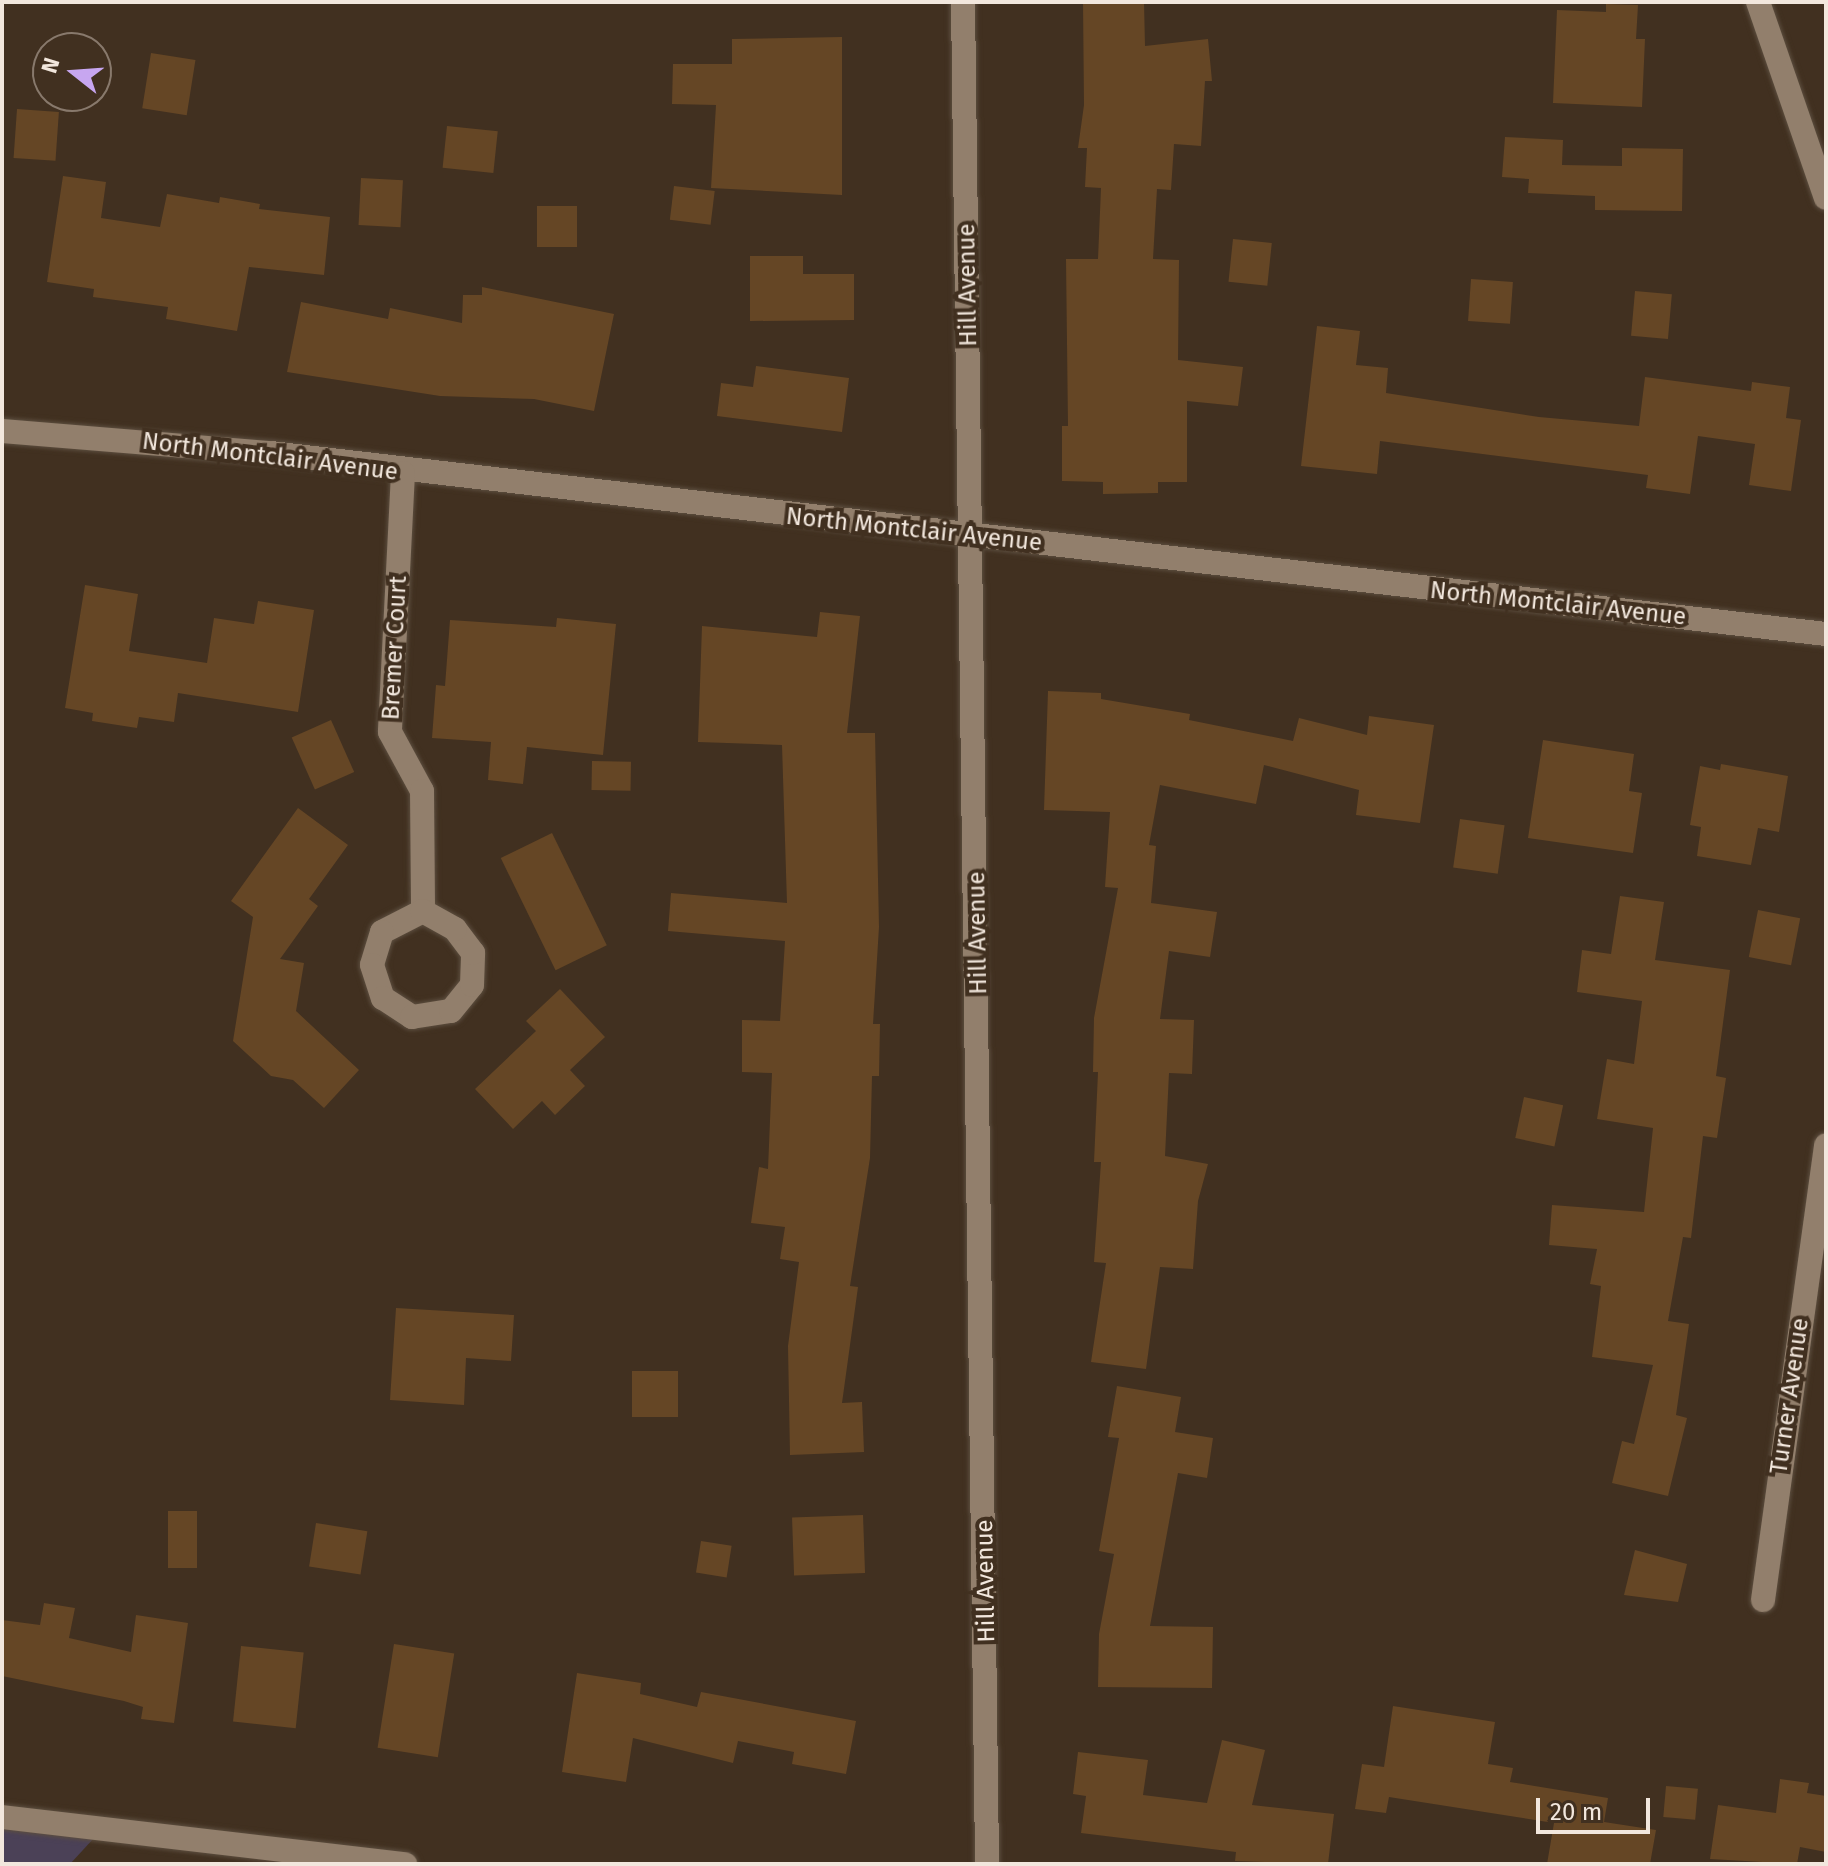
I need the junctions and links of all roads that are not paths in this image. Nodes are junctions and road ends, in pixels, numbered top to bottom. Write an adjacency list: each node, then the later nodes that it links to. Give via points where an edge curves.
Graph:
1 (963, 2): 6 (street, Hill Avenue)
2 (1758, 2): 3 (street)
3 (1826, 198)
4 (2, 431): 5 (street, North Montclair Avenue, via 271,453)
5 (403, 473): 6 (street, North Montclair Avenue); 8 (street, Bremer Court, via 390,732 422,791)
6 (972, 537): 7 (street, North Montclair Avenue); 13 (street, Hill Avenue)
7 (1826, 634)
8 (423, 911): 8 (street, via 382,932 372,965 383,998 412,1017 451,1011 472,985 473,953 455,929)
9 (1826, 1145): 10 (street, Turner Avenue)
10 (1763, 1600)
11 (2, 1817): 12 (street)
12 (405, 1864)
13 (987, 1864)

